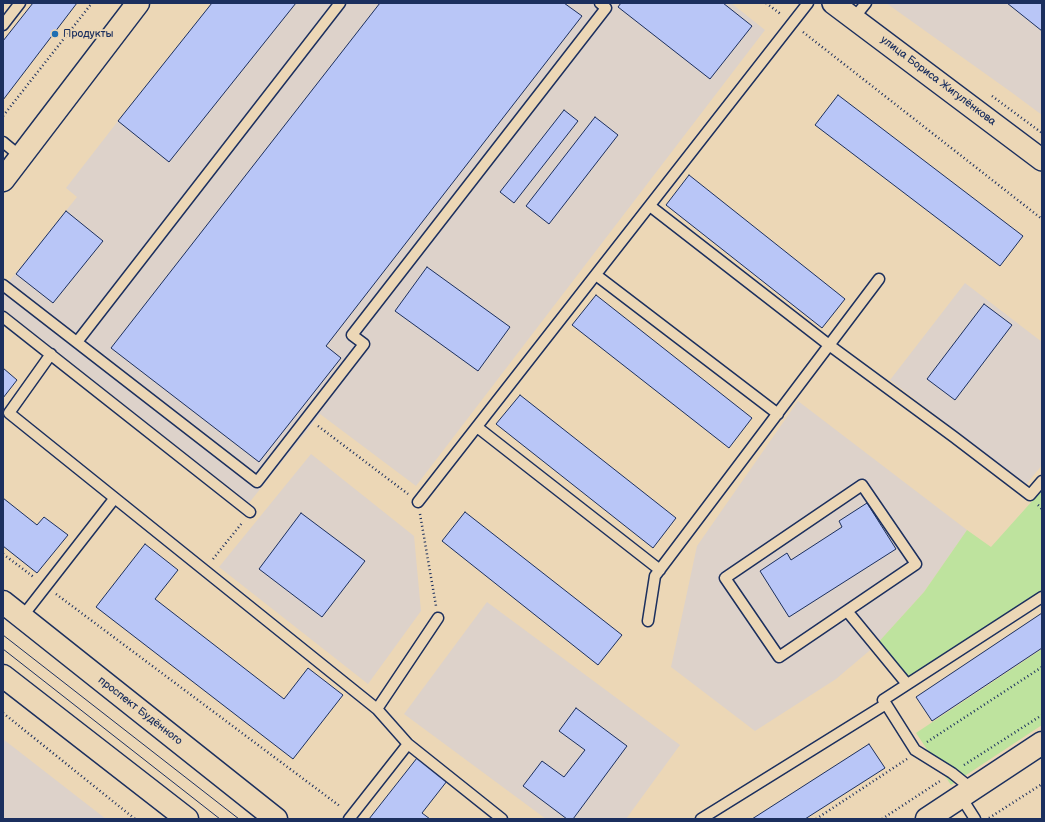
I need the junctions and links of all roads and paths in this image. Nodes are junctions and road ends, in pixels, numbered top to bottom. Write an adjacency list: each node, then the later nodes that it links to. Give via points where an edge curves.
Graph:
1 (20, 3): 11 (lane)
2 (92, 3): 12 (path)
3 (138, 3): 14 (main road)
4 (340, 3): 23 (lane)
5 (600, 3): 23 (lane, via 606,8 352,336 364,344 257,482)
6 (766, 3): 10 (path)
7 (808, 3): 10 (lane)
8 (833, 3): 9 (street, улица Бориса Жигулёнкова)
9 (860, 11): 15 (street, улица Бориса Жигулёнкова)
10 (792, 23): 17 (lane); 18 (path)
11 (3, 25)
12 (3, 116)
13 (3, 142): 14 (lane)
14 (21, 157): 16 (main road)
15 (1042, 160)
16 (3, 180)
17 (650, 206): 19 (lane); 24 (lane)
18 (1042, 219)
19 (596, 275): 26 (lane); 27 (lane)
20 (879, 280): 24 (lane)
21 (3, 285): 23 (lane)
22 (3, 317): 25 (lane)
23 (77, 342)
24 (829, 345): 26 (lane); 29 (lane, via 1030,495)
25 (51, 354): 30 (lane, via 8,413); 32 (lane)
26 (778, 414): 34 (lane)
27 (477, 427): 31 (lane); 34 (lane)
28 (314, 432): 31 (path, via 318,426)
29 (1042, 481)
30 (114, 499): 35 (lane); 36 (lane)
31 (418, 502): 41 (path)
32 (250, 512): 35 (path)
33 (3, 554): 36 (path)
34 (660, 570): 42 (lane, via 655,576)
35 (204, 571): 46 (lane)
36 (46, 586): 40 (lane); 52 (path)
37 (1042, 597): 44 (lane)
38 (3, 602): 40 (main road, проспект Будённого)
39 (846, 611): 39 (lane, via 779,657 725,578 862,484 916,564); 44 (lane)
40 (22, 617): 55 (main road, проспект Будённого)
41 (438, 618): 46 (lane)
42 (648, 621)
43 (3, 676): 54 (main road)
44 (906, 684): 45 (lane, via 883,700)
45 (886, 704): 51 (lane, via 916,750 952,773); 57 (lane)
46 (376, 709): 49 (lane)
47 (3, 713): 53 (path)
48 (1042, 743): 51 (main road)
49 (408, 744): 52 (lane); 56 (lane)
50 (1042, 784): 60 (path)
51 (966, 793): 58 (main road); 59 (lane)
52 (350, 817)
53 (136, 819)
54 (187, 819)
55 (276, 819)
56 (502, 819)
57 (701, 819)
58 (927, 819)
59 (975, 819)
60 (988, 819)

